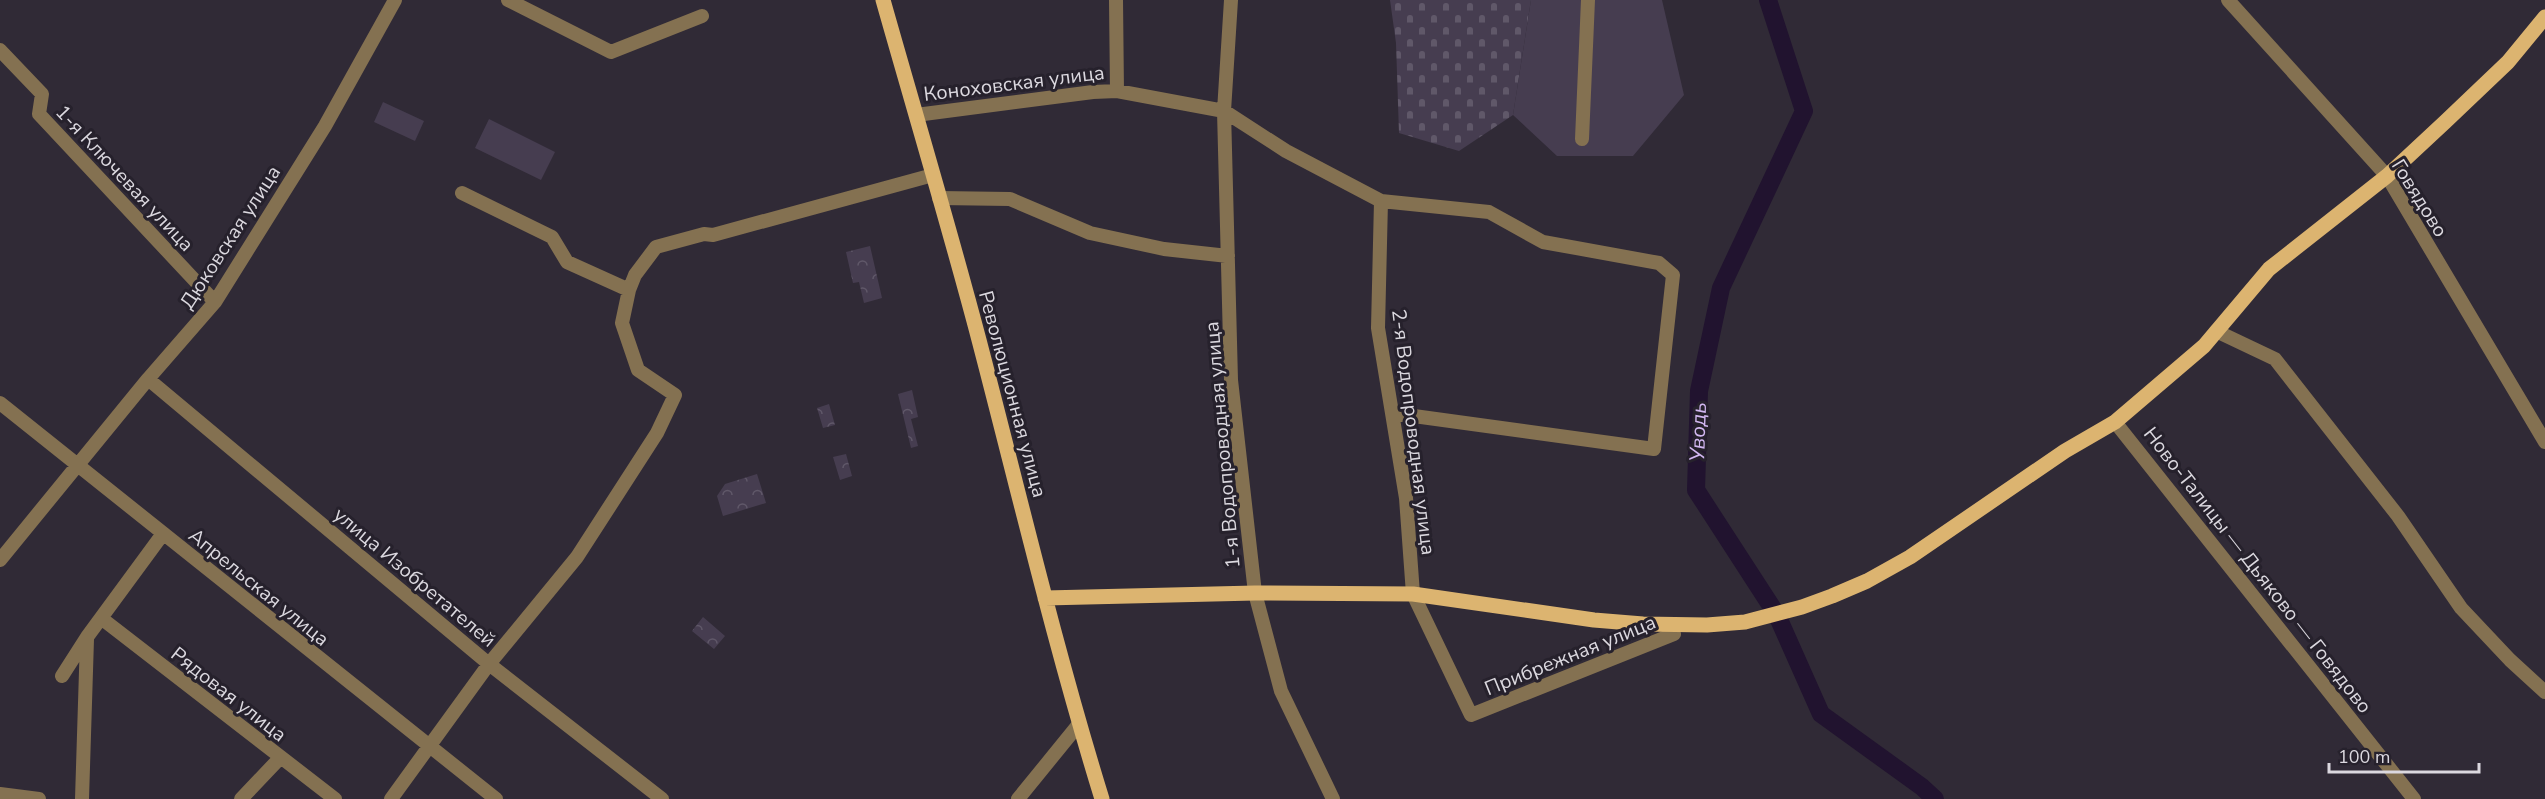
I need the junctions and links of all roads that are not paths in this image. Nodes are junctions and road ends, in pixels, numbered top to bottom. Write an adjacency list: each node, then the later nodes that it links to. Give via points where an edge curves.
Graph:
1 (395, 0): 22 (street, Дюковская улица, via 325,126)
2 (508, 0): 8 (street, via 611,52)
3 (883, 0): 13 (main road, Революционная улица)
4 (1116, 0): 11 (street)
5 (1231, 0): 12 (street, 1-я Водопроводная улица)
6 (1588, 0): 14 (street)
7 (2228, 0): 16 (street, Говядово)
8 (702, 16)
9 (2545, 17): 16 (main road, via 2508,62)
10 (0, 50): 22 (street, 1-я Ключевая улица, via 42,94 39,114)
11 (1117, 91): 12 (street, Коноховская улица); 13 (street, Коноховская улица)
12 (1224, 111): 19 (street, via 1286,151); 20 (street, 1-я Водопроводная улица)
13 (916, 115): 15 (main road, Революционная улица)
14 (1582, 139)
15 (933, 175): 18 (main road, Революционная улица); 21 (street, via 714,236 704,234 656,247)
16 (2387, 176): 23 (main road, via 2269,269); 28 (street, Говядово)
17 (462, 193): 21 (street, via 552,237 567,262)
18 (939, 198): 20 (street, via 1010,199 1090,233 1164,249); 34 (main road, Революционная улица)
19 (1381, 201): 26 (street, 2-я Водопроводная улица, via 1378,328); 26 (street, via 1489,212 1543,242 1659,263 1673,275 1654,450)
20 (1228, 256): 32 (street, 1-я Водопроводная улица, via 1231,380)
21 (629, 290): 38 (street, via 622,322 638,370 675,395 657,433 590,539)
22 (215, 302): 24 (street, Дюковская улица)
23 (2216, 331): 27 (main road, via 2204,346); 40 (street, via 2275,360 2398,516 2461,608)
24 (148, 380): 29 (street, Дюковская улица); 38 (street, улица Изобретателей)
25 (0, 403): 29 (street, Апрельская улица)
26 (1392, 413): 33 (street, 2-я Водопроводная улица, via 1406,498)
27 (2115, 422): 33 (main road, via 2065,451 1910,557 1867,581 1802,607 1745,622 1707,625 1594,620); 55 (street, Ново-Талицы — Дьяково — Говядово)
28 (2545, 442)
29 (79, 465): 30 (street, Апрельская улица); 31 (street, Дюковская улица)
30 (162, 535): 35 (street); 42 (street, Апрельская улица)
31 (2, 553)
32 (1255, 592): 33 (main road); 34 (main road); 54 (street, 1-я Водопроводная улица, via 1281,691)
33 (1413, 594): 36 (street, Прибрежная улица, via 1472,715)
34 (1045, 598): 41 (main road, Революционная улица)
35 (101, 618): 37 (street); 43 (street, Рядовая улица)
36 (1674, 634)
37 (87, 637): 39 (street); 46 (street)
38 (489, 664): 42 (street); 51 (street, улица Изобретателей)
39 (62, 676)
40 (2545, 692)
41 (1079, 724): 52 (street); 53 (main road, Революционная улица)
42 (428, 746): 49 (street); 50 (street, Апрельская улица)
43 (280, 758): 47 (street); 48 (street, Рядовая улица)
44 (0, 794): 45 (street)
45 (39, 799)
46 (82, 799)
47 (240, 799)
48 (335, 799)
49 (391, 799)
50 (496, 799)
51 (662, 799)
52 (1018, 799)
53 (1102, 799)
54 (1333, 799)
55 (2414, 799)

